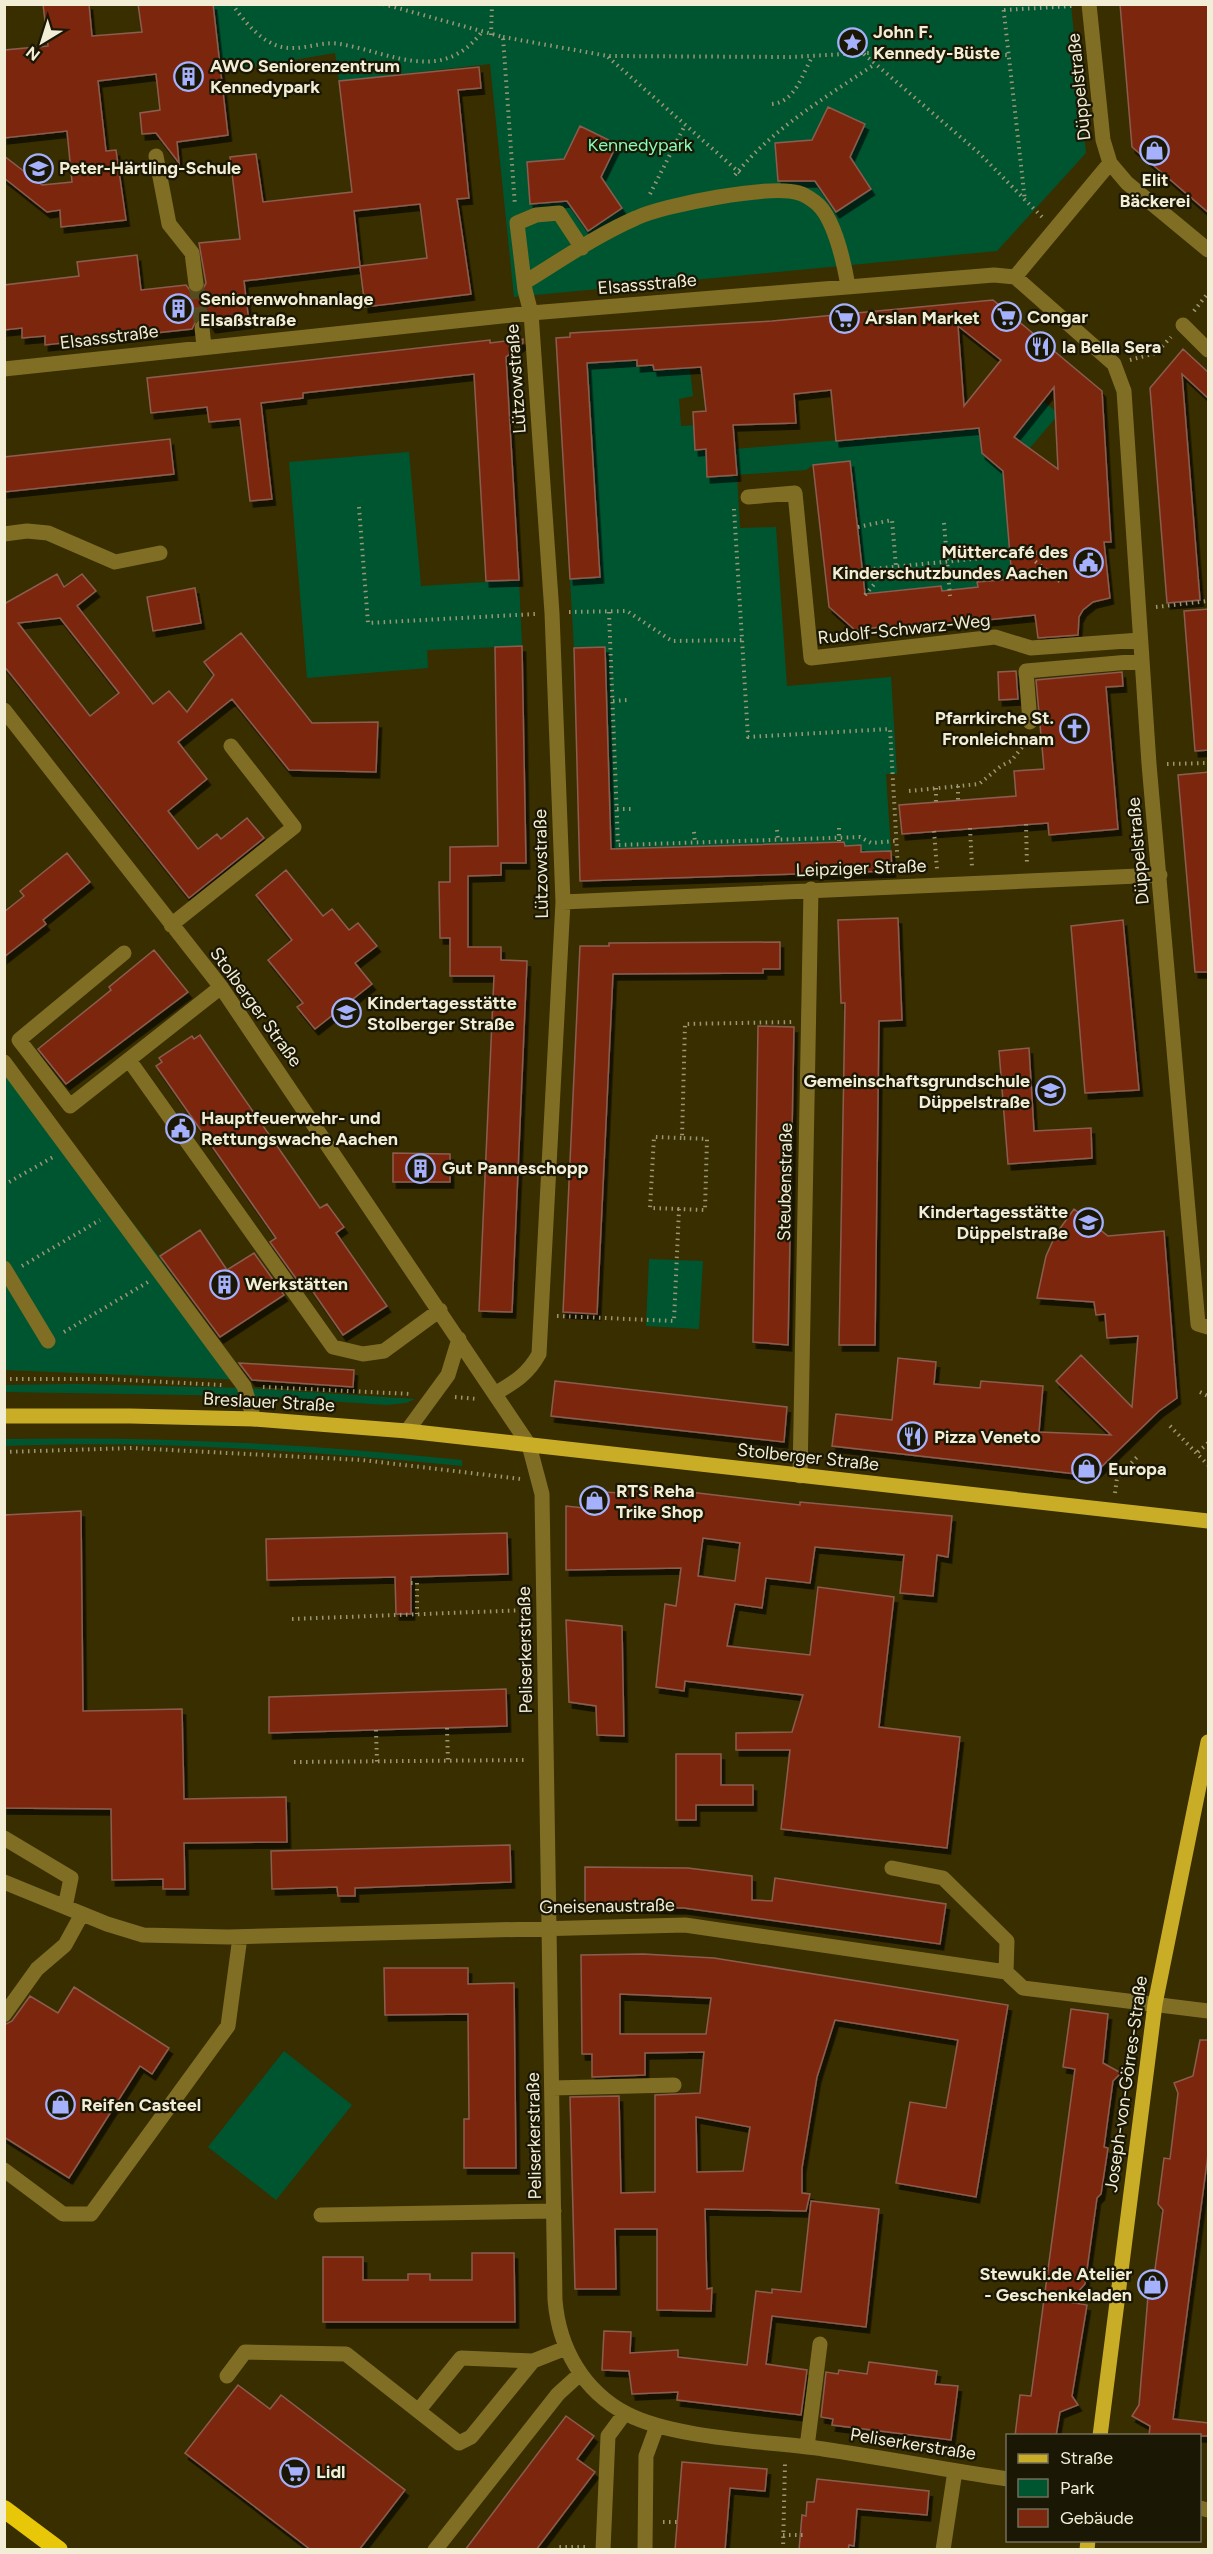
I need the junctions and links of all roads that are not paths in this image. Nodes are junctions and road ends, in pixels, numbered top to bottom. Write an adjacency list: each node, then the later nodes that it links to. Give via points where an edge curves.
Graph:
1 (1089, 5): 3 (street, Düppelstraße, via 1103,140)
2 (156, 156): 8 (street, via 169,224 192,253)
3 (1110, 164): 5 (street, via 1127,183); 6 (street)
4 (582, 248): 7 (street); 7 (street, Lützowstraße, via 559,213 536,215 517,223); 9 (street, via 639,216 718,197 761,191 798,193 816,203 831,228)
5 (1209, 250)
6 (1015, 277): 9 (street, Elsassstraße, via 994,275); 19 (street, Düppelstraße, via 1114,364 1124,391)
7 (525, 282): 10 (street, Lützowstraße)
8 (196, 284)
9 (848, 286): 10 (street, Elsassstraße)
10 (531, 313): 13 (street, Elsassstraße); 26 (street, Lützowstraße, via 552,612)
11 (202, 328): 13 (street)
12 (1187, 329): 14 (street)
13 (204, 346): 15 (street, Elsassstraße)
14 (1209, 350)
15 (4, 369)
16 (748, 497): 19 (street, Rudolf-Schwarz-Weg, via 795,493 811,658 995,638 1031,648)
17 (4, 534): 18 (street, via 48,533 115,562)
18 (160, 553)
19 (1140, 640): 20 (street, Düppelstraße)
20 (1141, 661): 22 (street, via 1026,671); 24 (street, Düppelstraße)
21 (4, 711): 27 (street, Stolberger Straße)
22 (1030, 722)
23 (231, 746): 27 (street, via 294,828)
24 (1160, 876): 25 (street, Leipziger Straße); 34 (street, Düppelstraße, via 1198,1324)
25 (811, 889): 26 (street, Leipziger Straße); 42 (street, Steubenstraße)
26 (563, 902): 37 (street, Lützowstraße, via 539,1354 519,1380)
27 (171, 925): 29 (street, Stolberger Straße)
28 (124, 952): 30 (street, via 19,1040 70,1106)
29 (220, 987): 30 (street); 33 (street, Stolberger Straße)
30 (129, 1060): 33 (street, via 333,1347 363,1354 384,1351)
31 (4, 1062): 39 (street, via 244,1386)
32 (6, 1271): 36 (street)
33 (440, 1310): 35 (street, Stolberger Straße)
34 (1209, 1327)
35 (459, 1339): 37 (street, Stolberger Straße); 40 (street, via 448,1375)
36 (48, 1341)
37 (496, 1393): 41 (street, Stolberger Straße)
38 (4, 1416): 39 (main road, Breslauer Straße)
39 (254, 1419): 40 (main road, Breslauer Straße)
40 (407, 1431): 41 (main road, Breslauer Straße)
41 (529, 1445): 42 (main road, Stolberger Straße); 50 (street, Peliserkerstraße, via 540,1481)
42 (800, 1476): 43 (main road, Stolberger Straße)
43 (1209, 1521)
44 (1209, 1742): 53 (main road, Joseph-von-Görres-Straße)
45 (4, 1838): 48 (street, via 71,1878)
46 (892, 1868): 52 (street, via 942,1878 1007,1941)
47 (4, 1882): 48 (street, Gneisenaustraße)
48 (65, 1907): 49 (street, Gneisenaustraße)
49 (82, 1914): 51 (street, Gneisenaustraße, via 143,1935); 55 (street, via 65,1945 37,1969)
50 (550, 1927): 51 (street, Gneisenaustraße); 52 (street, Gneisenaustraße, via 685,1925); 57 (street, Peliserkerstraße)
51 (240, 1937): 58 (street, via 228,2026 91,2214 63,2214)
52 (1006, 1972): 53 (street, Gneisenaustraße, via 1023,1988)
53 (1155, 2004): 54 (street, Gneisenaustraße); 69 (main road, Joseph-von-Görres-Straße)
54 (1209, 2011)
55 (4, 2015)
56 (674, 2085): 57 (street)
57 (552, 2088): 59 (street, Peliserkerstraße)
58 (4, 2170)
59 (554, 2211): 60 (street); 62 (street, Peliserkerstraße, via 557,2325)
60 (321, 2215)
61 (820, 2344): 70 (street)
62 (566, 2348): 63 (street); 64 (street, Peliserkerstraße)
63 (533, 2361): 66 (street, via 461,2358); 66 (street, via 471,2437 459,2443)
64 (580, 2374): 67 (street, Peliserkerstraße, via 602,2397); 75 (street, via 558,2394)
65 (227, 2376): 66 (street, via 245,2352 346,2355)
66 (418, 2411)
67 (626, 2413): 68 (street, Peliserkerstraße); 76 (street, via 608,2436)
68 (657, 2426): 70 (street, Peliserkerstraße); 77 (street, via 646,2456)
69 (1100, 2434)
70 (807, 2447): 71 (street, Peliserkerstraße)
71 (955, 2471): 72 (street, Peliserkerstraße); 78 (street)
72 (1006, 2479)
73 (4, 2509): 74 (highway)
74 (59, 2550)
75 (435, 2550)
76 (603, 2550)
77 (645, 2550)
78 (943, 2550)

